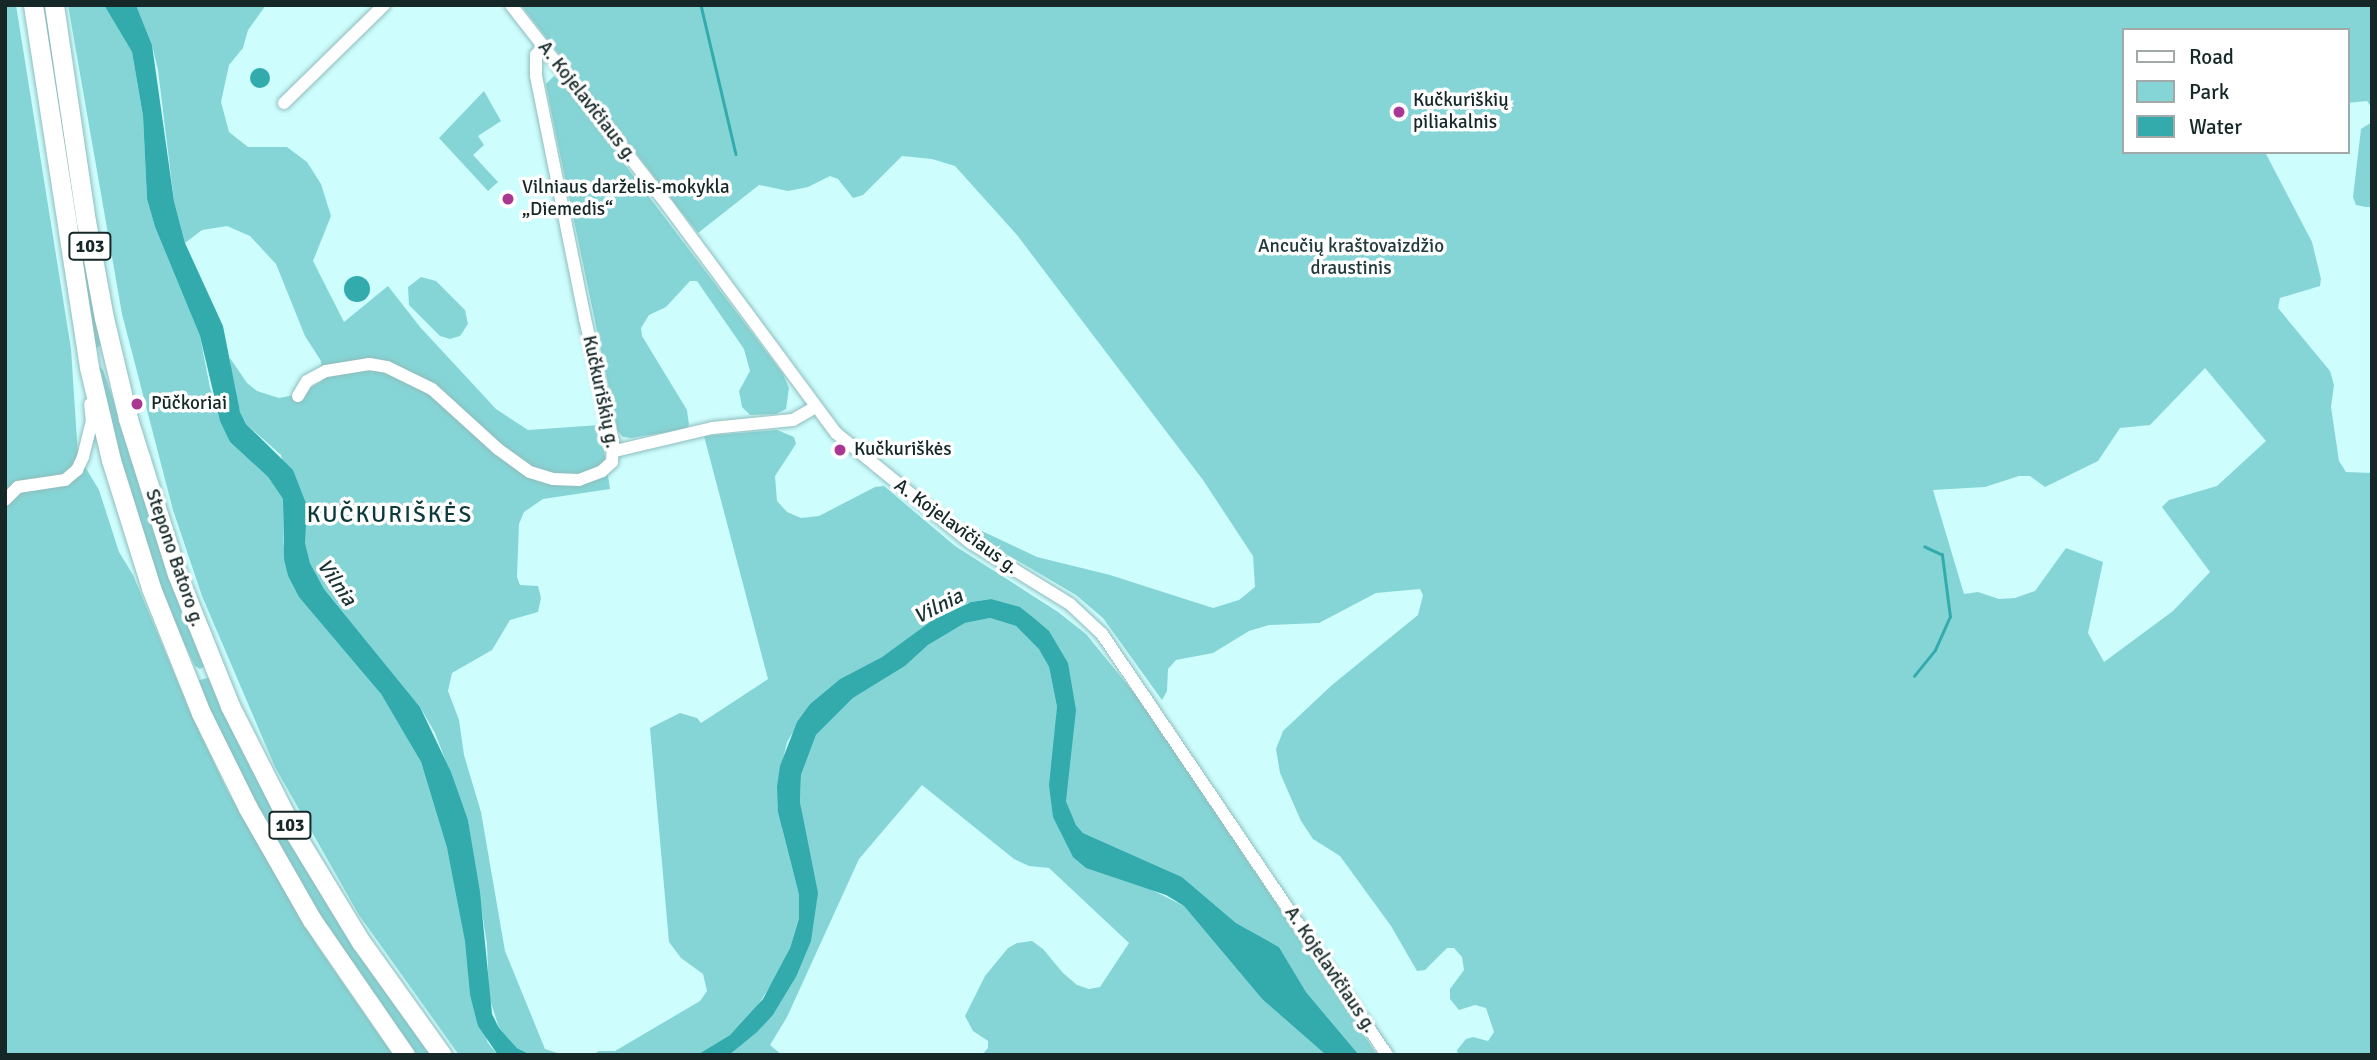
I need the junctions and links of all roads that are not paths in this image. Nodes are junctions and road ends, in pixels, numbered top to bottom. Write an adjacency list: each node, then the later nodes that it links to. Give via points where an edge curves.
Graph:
1 (33, 5): 7 (main road, Stepono Batoro g. / 103)
2 (54, 5): 10 (main road, Stepono Batoro g. / 103, via 91,253)
3 (384, 5): 6 (street)
4 (511, 5): 5 (street, A. Kojelavičiaus g.)
5 (544, 46): 9 (street, A. Kojelavičiaus g., via 708,259); 11 (street, Kučkuriškių g., via 536,62 539,91)
6 (284, 103)
7 (89, 367): 10 (main road, via 95,358 102,359 114,398); 12 (street, via 85,381 92,418); 13 (main road, Stepono Batoro g. / 103)
8 (298, 396): 11 (street, Kučkuriškių g., via 307,381 326,371 369,364 387,367 432,389 530,472 579,480 602,471)
9 (814, 408): 11 (street, via 793,420 712,428); 19 (street, A. Kojelavičiaus g., via 856,452 971,542 1070,604 1102,634)
10 (128, 419): 16 (main road, Stepono Batoro g. / 103, via 177,574)
11 (615, 451)
12 (83, 457): 13 (street, via 97,453); 14 (street, via 65,480 18,487)
13 (111, 460): 15 (main road, Stepono Batoro g. / 103)
14 (5, 500)
15 (175, 649): 16 (main road, via 197,674 208,673); 17 (main road, Stepono Batoro g. / 103, via 223,759 286,876)
16 (209, 657): 18 (main road, Stepono Batoro g. / 103, via 310,860)
17 (405, 1055)
18 (442, 1055)
19 (1387, 1055)

